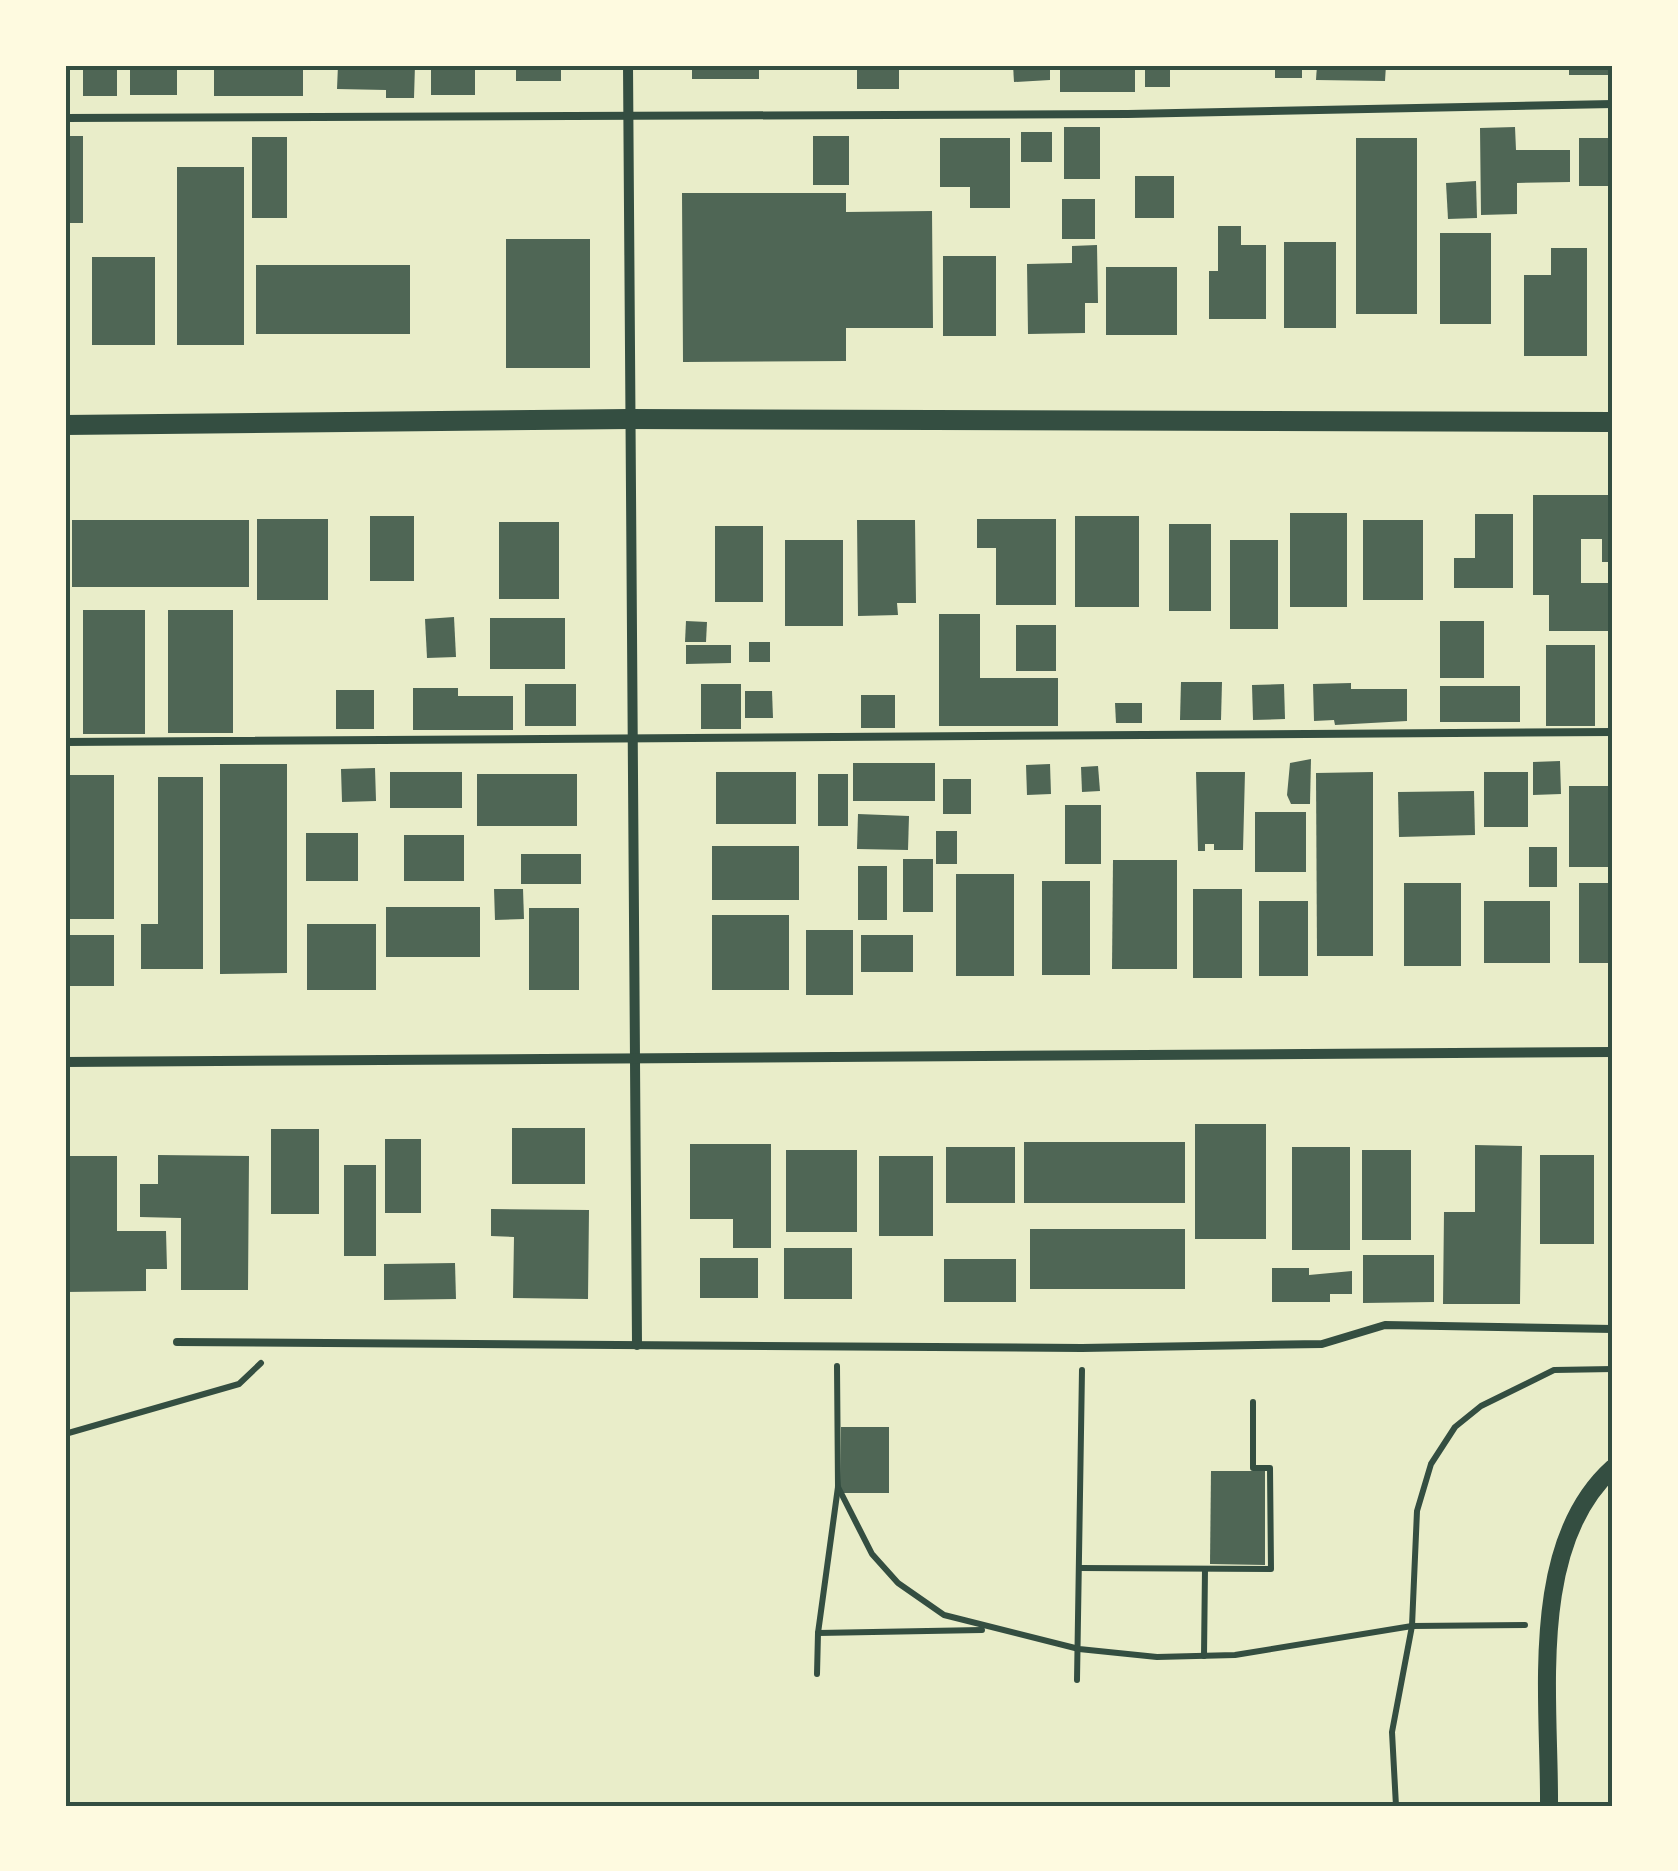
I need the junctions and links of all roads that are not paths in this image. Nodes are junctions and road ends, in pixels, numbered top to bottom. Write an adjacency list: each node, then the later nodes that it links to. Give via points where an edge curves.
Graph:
1 (628, 65): 3 (street)
2 (1613, 104): 3 (lane)
3 (629, 116): 4 (lane); 5 (street)
4 (65, 118)
5 (629, 419): 6 (main road); 7 (main road); 9 (street)
6 (1613, 422)
7 (65, 425)
8 (1613, 732): 9 (lane)
9 (632, 738): 10 (lane); 12 (street)
10 (65, 742)
11 (1613, 1052): 12 (street)
12 (633, 1056): 13 (street); 16 (street)
13 (65, 1062)
14 (1613, 1329): 16 (lane, via 1385,1325 1322,1344)
15 (177, 1342): 16 (lane)
16 (637, 1346)
17 (1613, 1468): 18 (street, via 1580,1505 1555,1578)
18 (1549, 1806)

